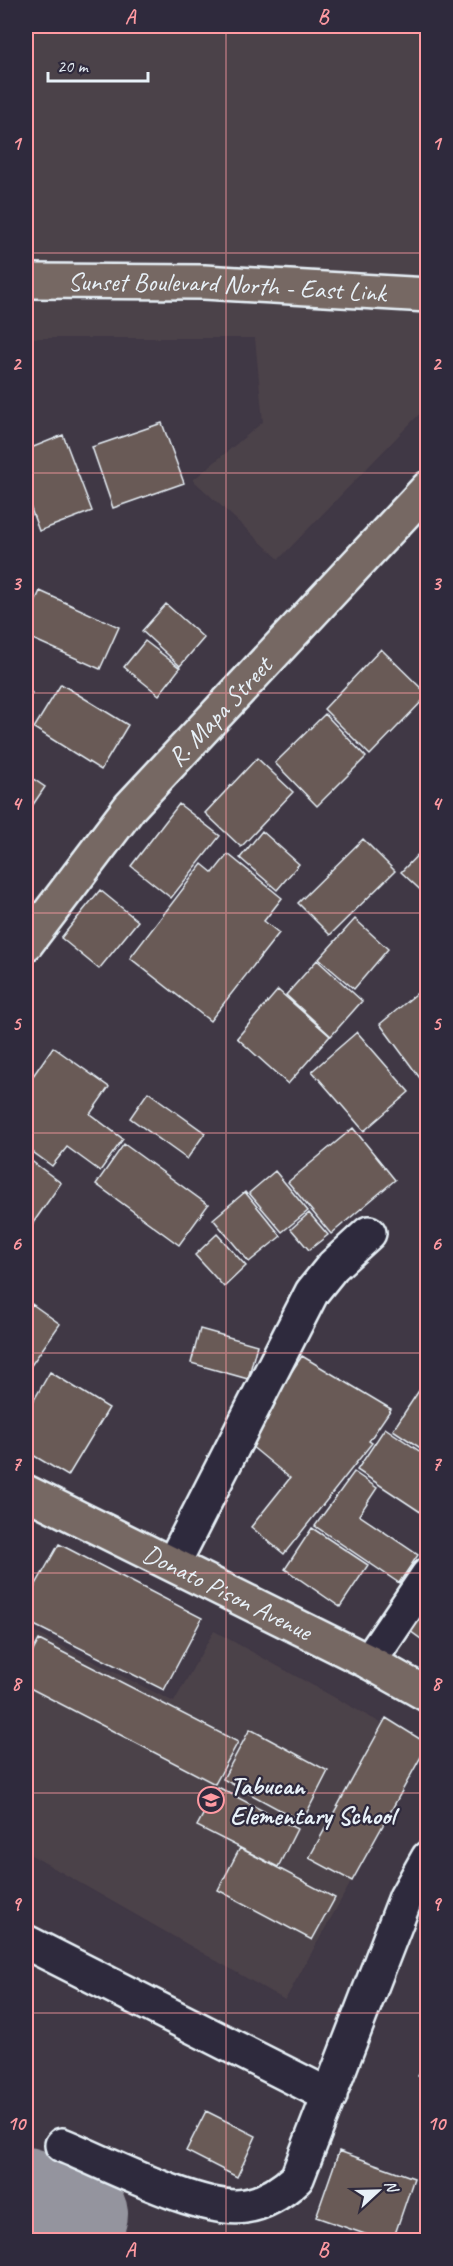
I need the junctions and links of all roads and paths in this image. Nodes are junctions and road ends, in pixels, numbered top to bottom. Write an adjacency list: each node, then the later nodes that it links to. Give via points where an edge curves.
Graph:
1 (26, 282): 2 (main road, Sunset Boulevard North - East Link, via 204,282)
2 (428, 296)
3 (428, 488): 4 (main road, R. Mapa Street, via 130,807)
4 (26, 944)
5 (369, 1233): 7 (street, via 312,1292)
6 (26, 1492): 7 (main road, Donato Pison Avenue)
7 (173, 1564): 9 (main road, Donato Pison Avenue)
8 (428, 1575): 9 (street)
9 (369, 1662): 10 (main road, Donato Pison Avenue)
10 (428, 1695)
11 (428, 1858): 13 (street, via 406,1897)
12 (26, 1942): 13 (street)
13 (330, 2096): 14 (street, via 297,2178 279,2195 244,2207 200,2203)
14 (62, 2145)

